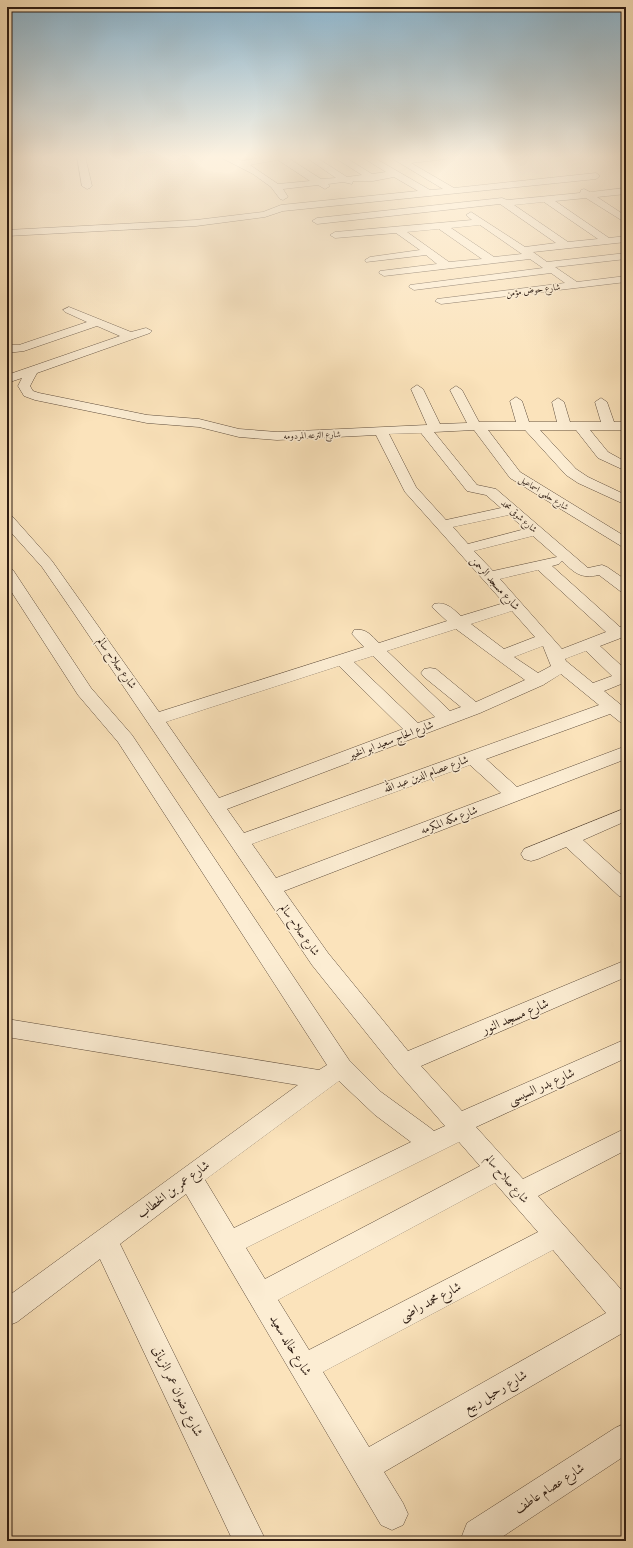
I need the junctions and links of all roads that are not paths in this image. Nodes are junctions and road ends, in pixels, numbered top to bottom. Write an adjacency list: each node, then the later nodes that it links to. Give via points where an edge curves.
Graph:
1 (106, 228): 8 (street)
2 (418, 228): 7 (street)
3 (445, 228): 17 (street)
4 (491, 228): 14 (street)
5 (541, 228): 12 (street)
6 (588, 228): 11 (street)
7 (400, 230): 9 (street); 13 (street)
8 (7, 233)
9 (335, 235)
10 (626, 239): 11 (street)
11 (607, 241): 12 (street)
12 (565, 245): 14 (street)
13 (429, 252): 16 (street); 18 (street)
14 (527, 253): 17 (street); 19 (street)
15 (626, 256): 19 (street)
16 (370, 260)
17 (491, 260): 18 (street)
18 (447, 266): 20 (street)
19 (549, 268): 22 (street); 23 (street)
20 (384, 273)
21 (625, 278): 22 (street, شارع حوض مؤمن)
22 (571, 282): 24 (street, شارع حوض مؤمن)
23 (414, 287)
24 (441, 301)
25 (69, 310): 26 (street)
26 (98, 322): 28 (street); 29 (street, via 20,348)
27 (146, 331): 28 (street)
28 (130, 336): 30 (street)
29 (7, 349)
30 (32, 370): 31 (street); 44 (street, شارع الترعه المردومه, via 24,386 28,393 147,419 198,422 239,433 271,436)
31 (7, 379)
32 (417, 390): 43 (street, شارع شوقى محمد)
33 (456, 390): 40 (street, شارع حلمى اسماعيل)
34 (516, 401): 41 (street)
35 (558, 402): 37 (street)
36 (601, 402): 39 (street)
37 (564, 425): 38 (street, شارع الترعه المردومه); 41 (street, شارع الترعه المردومه)
38 (579, 425): 39 (street, شارع الترعه المردومه); 45 (street, via 603,455)
39 (608, 425): 42 (street, شارع الترعه المردومه)
40 (476, 426): 41 (street, شارع الترعه المردومه); 43 (street, شارع الترعه المردومه); 46 (street, شارع حلمى اسماعيل, via 509,468)
41 (526, 426): 49 (street, via 571,472)
42 (626, 426)
43 (429, 428): 44 (street, شارع الترعه المردومه); 48 (street, شارع شوقى محمد, via 472,488)
44 (381, 431): 53 (street, شارع مسجد الرحمن, via 410,489)
45 (626, 467)
46 (524, 482): 48 (street); 55 (street, شارع حلمى اسماعيل)
47 (626, 489): 49 (street)
48 (486, 490): 51 (street, شارع شوقى محمد)
49 (611, 493): 50 (street)
50 (626, 501)
51 (512, 510): 53 (street); 54 (street, شارع شوقى محمد)
52 (7, 519): 79 (street, شارع صلاح سالم, via 52,571)
53 (442, 525): 56 (street, شارع مسجد الرحمن)
54 (537, 531): 56 (street); 57 (street, شارع شوقى محمد)
55 (626, 543)
56 (464, 549): 60 (street, شارع مسجد الرحمن)
57 (567, 558): 58 (street); 61 (street, شارع شوقى محمد, via 584,572 602,570)
58 (541, 564): 60 (street); 65 (street)
59 (7, 573): 96 (street, via 84,691 125,739)
60 (488, 576): 62 (street, شارع مسجد الرحمن)
61 (626, 588)
62 (514, 604): 64 (street); 67 (street, شارع مسجد الرحمن)
63 (440, 607): 64 (street)
64 (457, 622): 69 (street); 70 (street)
65 (622, 632): 68 (street, شارع الحاج سعيد ابو الخير)
66 (360, 634): 69 (street)
67 (546, 639): 70 (street); 72 (street, شارع مسجد الرحمن)
68 (588, 644): 72 (street, شارع الحاج سعيد ابو الخير); 74 (street)
69 (375, 648): 71 (street); 80 (street)
70 (501, 656): 75 (street)
71 (341, 660): 79 (street); 81 (street)
72 (559, 662): 75 (street, شارع الحاج سعيد ابو الخير); 76 (street, شارع مسجد الرحمن)
73 (430, 672): 77 (street)
74 (625, 676): 76 (street)
75 (537, 682): 77 (street, شارع الحاج سعيد ابو الخير)
76 (591, 690): 78 (street, شارع مسجد الرحمن)
77 (474, 709): 80 (street, شارع الحاج سعيد ابو الخير)
78 (619, 712): 83 (street, شارع عصام الدين عبد الله)
79 (156, 719): 85 (street, شارع صلاح سالم)
80 (448, 719): 81 (street, شارع الحاج سعيد ابو الخير)
81 (415, 731): 85 (street, شارع الحاج سعيد ابو الخير)
82 (626, 752): 84 (street, شارع مكه المكرمه)
83 (473, 757): 84 (street); 88 (street, شارع عصام الدين عبد الله)
84 (514, 795): 90 (street, شارع مكه المكرمه)
85 (216, 806): 88 (street, شارع صلاح سالم)
86 (626, 814): 87 (street)
87 (569, 838): 89 (street); 91 (street)
88 (240, 841): 90 (street, شارع صلاح سالم)
89 (531, 854)
90 (271, 888): 95 (street, شارع صلاح سالم, via 320,959)
91 (626, 891)
92 (626, 968): 95 (street, شارع مسجد النور)
93 (7, 1028): 96 (street)
94 (626, 1048): 97 (street, شارع بدر السيسى)
95 (404, 1063): 97 (street, شارع صلاح سالم)
96 (332, 1074): 99 (street, via 352,1081 379,1106); 101 (street, شارع عمر بن الخطاب)
97 (459, 1126): 99 (street, شارع بدر السيسى); 100 (street, شارع صلاح سالم)
98 (626, 1138): 102 (street)
99 (432, 1143): 105 (street, شارع بدر السيسى)
100 (498, 1169): 102 (street, شارع صلاح سالم); 106 (street)
101 (189, 1177): 104 (street, شارع عمر بن الخطاب); 105 (street, شارع خالد سعيد)
102 (519, 1193): 103 (street, شارع صلاح سالم)
103 (557, 1235): 108 (street, شارع صلاح سالم); 109 (street, شارع محمد راضى)
104 (105, 1240): 107 (street, شارع عمر بن الخطاب); 113 (street, شارع رضوان عمر الزياتى)
105 (230, 1243): 106 (street, شارع خالد سعيد)
106 (260, 1295): 109 (street, شارع خالد سعيد)
107 (7, 1313)
108 (626, 1316): 111 (street, شارع رحيل ربيع)
109 (304, 1367): 111 (street, شارع خالد سعيد)
110 (626, 1438): 114 (street, شارع عصام عاطف, via 478,1534)
111 (363, 1467): 112 (street, شارع خالد سعيد)
112 (392, 1514)
113 (250, 1541)
114 (476, 1541)

